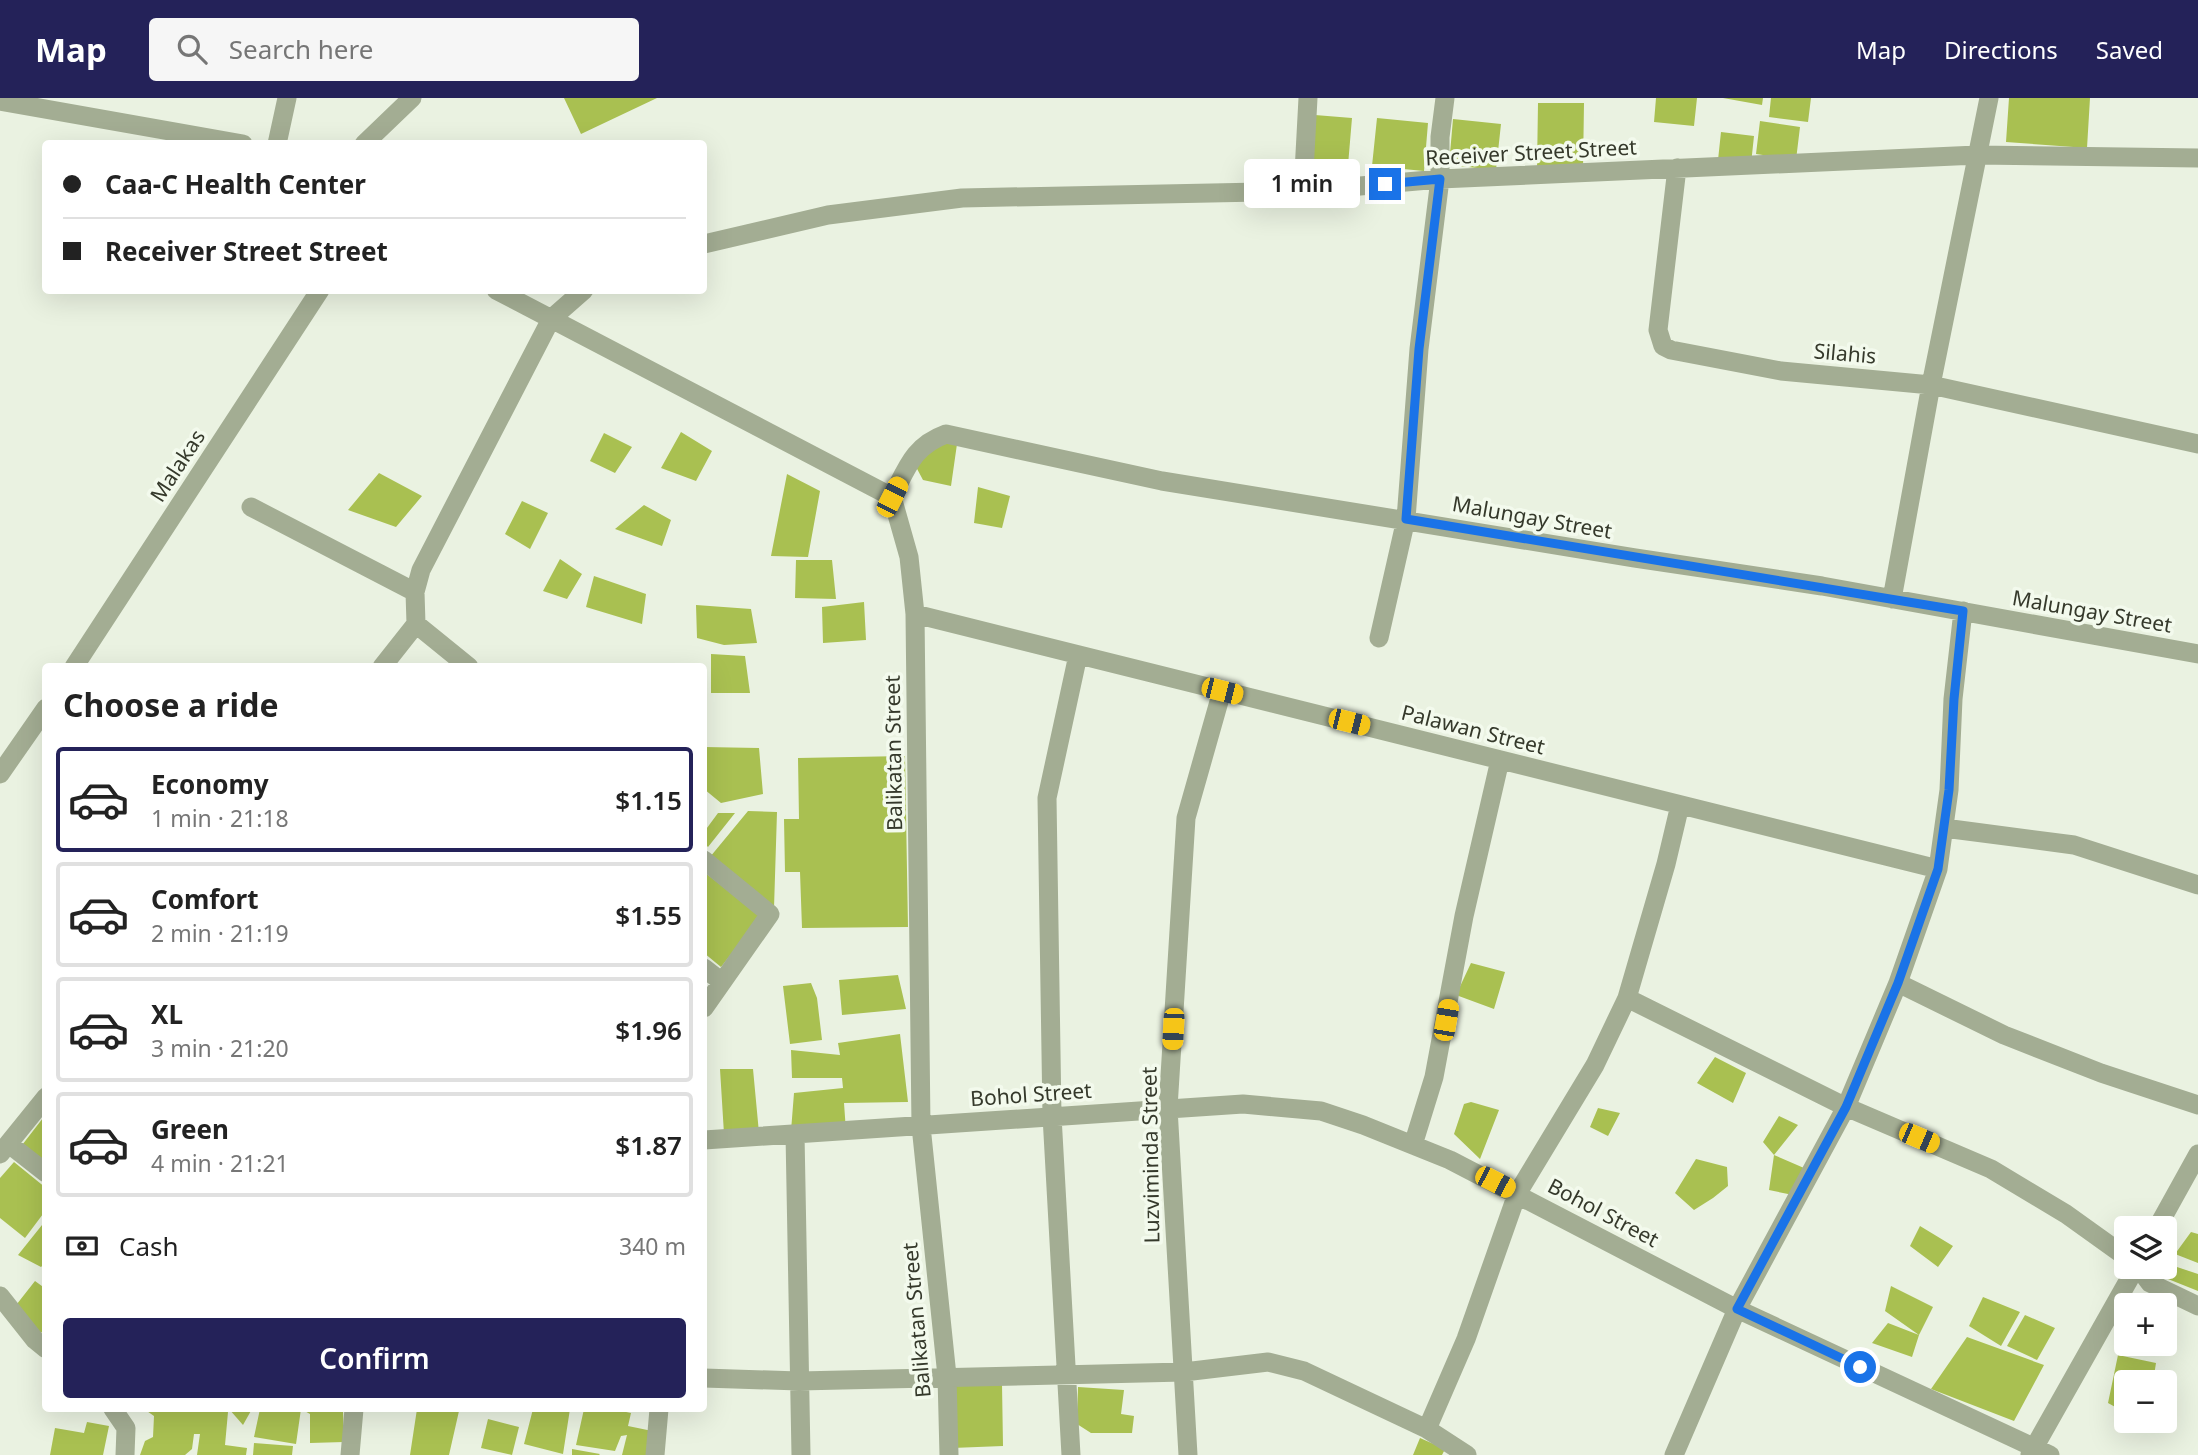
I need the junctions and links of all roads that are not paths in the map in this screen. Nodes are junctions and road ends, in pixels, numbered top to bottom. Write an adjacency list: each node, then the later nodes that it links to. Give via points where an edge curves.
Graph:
1 (287, 98): 8 (street)
2 (411, 98): 9 (street)
3 (1308, 98): 14 (street)
4 (1445, 98): 13 (street)
5 (1989, 98): 10 (street)
6 (0, 101): 7 (street)
7 (220, 140)
8 (278, 140)
9 (368, 140)
10 (1977, 155): 11 (street, Receiver Street Street); 12 (street, Receiver Street Street); 20 (street)
11 (2198, 158)
12 (1677, 168): 13 (street, Receiver Street Street); 20 (street, Silahis, via 1658,330 1664,346 1781,371)
13 (1440, 179): 14 (street, Receiver Street Street); 24 (street, via 1419,349)
14 (1303, 191): 15 (street, Receiver Street Street, via 962,198 828,215)
15 (707, 243)
16 (317, 294): 33 (street, Malakas)
17 (504, 294): 19 (street)
18 (579, 294): 19 (street)
19 (551, 319): 22 (street); 25 (street, via 421,570)
20 (1931, 384): 21 (street, Silahis); 26 (street)
21 (2198, 444)
22 (892, 497): 24 (street, Malungay Street, via 909,463 927,441 946,433 1162,481); 28 (street, Balikatan Street, via 909,557)
23 (251, 506): 25 (street)
24 (1406, 519): 26 (street, Malungay Street); 30 (street)
25 (415, 592): 29 (street)
26 (1892, 598): 27 (street, Malungay Street)
27 (1963, 611): 31 (street, Malungay Street); 41 (street)
28 (915, 614): 32 (street, Palawan Street); 55 (street, Balikatan Street)
29 (416, 624): 34 (street); 35 (street)
30 (1379, 638)
31 (2198, 654)
32 (1078, 655): 36 (street, Palawan Street); 54 (street, via 1047,798)
33 (77, 663)
34 (385, 663)
35 (464, 663)
36 (1222, 691): 38 (street, Palawan Street); 53 (street, Luzviminda Street, via 1186,818)
37 (42, 714): 39 (street)
38 (1500, 761): 40 (street, Palawan Street); 58 (street, via 1464,916 1434,1077)
39 (0, 774)
40 (1680, 805): 43 (street, Palawan Street); 48 (street)
41 (1944, 828): 43 (street); 44 (street, via 2074,845)
42 (707, 862): 46 (street, via 770,914)
43 (1938, 869): 47 (street)
44 (2198, 885)
45 (707, 970): 46 (street)
46 (722, 982): 49 (street)
47 (1898, 983): 51 (street, via 2004,1035); 52 (street)
48 (1627, 998): 52 (street); 62 (street, via 1595,1065)
49 (707, 1004)
50 (42, 1102): 59 (street)
51 (2198, 1105)
52 (1846, 1107): 64 (street, via 1992,1169); 69 (street)
53 (1168, 1108): 54 (street, Bohol Street); 58 (street, Bohol Street, via 1243,1104 1321,1111); 71 (street, Luzviminda Street)
54 (1052, 1116): 55 (street, Bohol Street); 72 (street)
55 (921, 1126): 56 (street, Bohol Street); 73 (street, Balikatan Street)
56 (794, 1134): 57 (street, Bohol Street); 75 (street)
57 (707, 1140)
58 (1413, 1145): 62 (street, Bohol Street)
59 (4, 1149): 61 (street)
60 (2198, 1154): 63 (street)
61 (42, 1171)
62 (1517, 1194): 69 (street, Bohol Street); 79 (street, via 1466,1339)
63 (2164, 1216)
64 (2114, 1248)
65 (2131, 1279): 80 (street)
66 (2148, 1279): 68 (street)
67 (0, 1296): 70 (street)
68 (2198, 1306)
69 (1737, 1309): 80 (street, Bohol Street); 89 (street)
70 (42, 1346)
71 (1184, 1372): 72 (street); 79 (street, via 1268,1362 1304,1371); 87 (street, Luzviminda Street)
72 (1067, 1374): 73 (street); 86 (street)
73 (947, 1376): 75 (street); 85 (street, Balikatan Street)
74 (707, 1378): 75 (street)
75 (799, 1381): 84 (street)
76 (115, 1412): 81 (street, via 126,1428)
77 (354, 1412): 82 (street)
78 (659, 1412): 83 (street)
79 (1427, 1429): 88 (street)
80 (2038, 1452)
81 (125, 1455)
82 (350, 1455)
83 (655, 1455)
84 (801, 1455)
85 (949, 1455)
86 (1071, 1455)
87 (1188, 1455)
88 (1467, 1455)
89 (1674, 1455)

